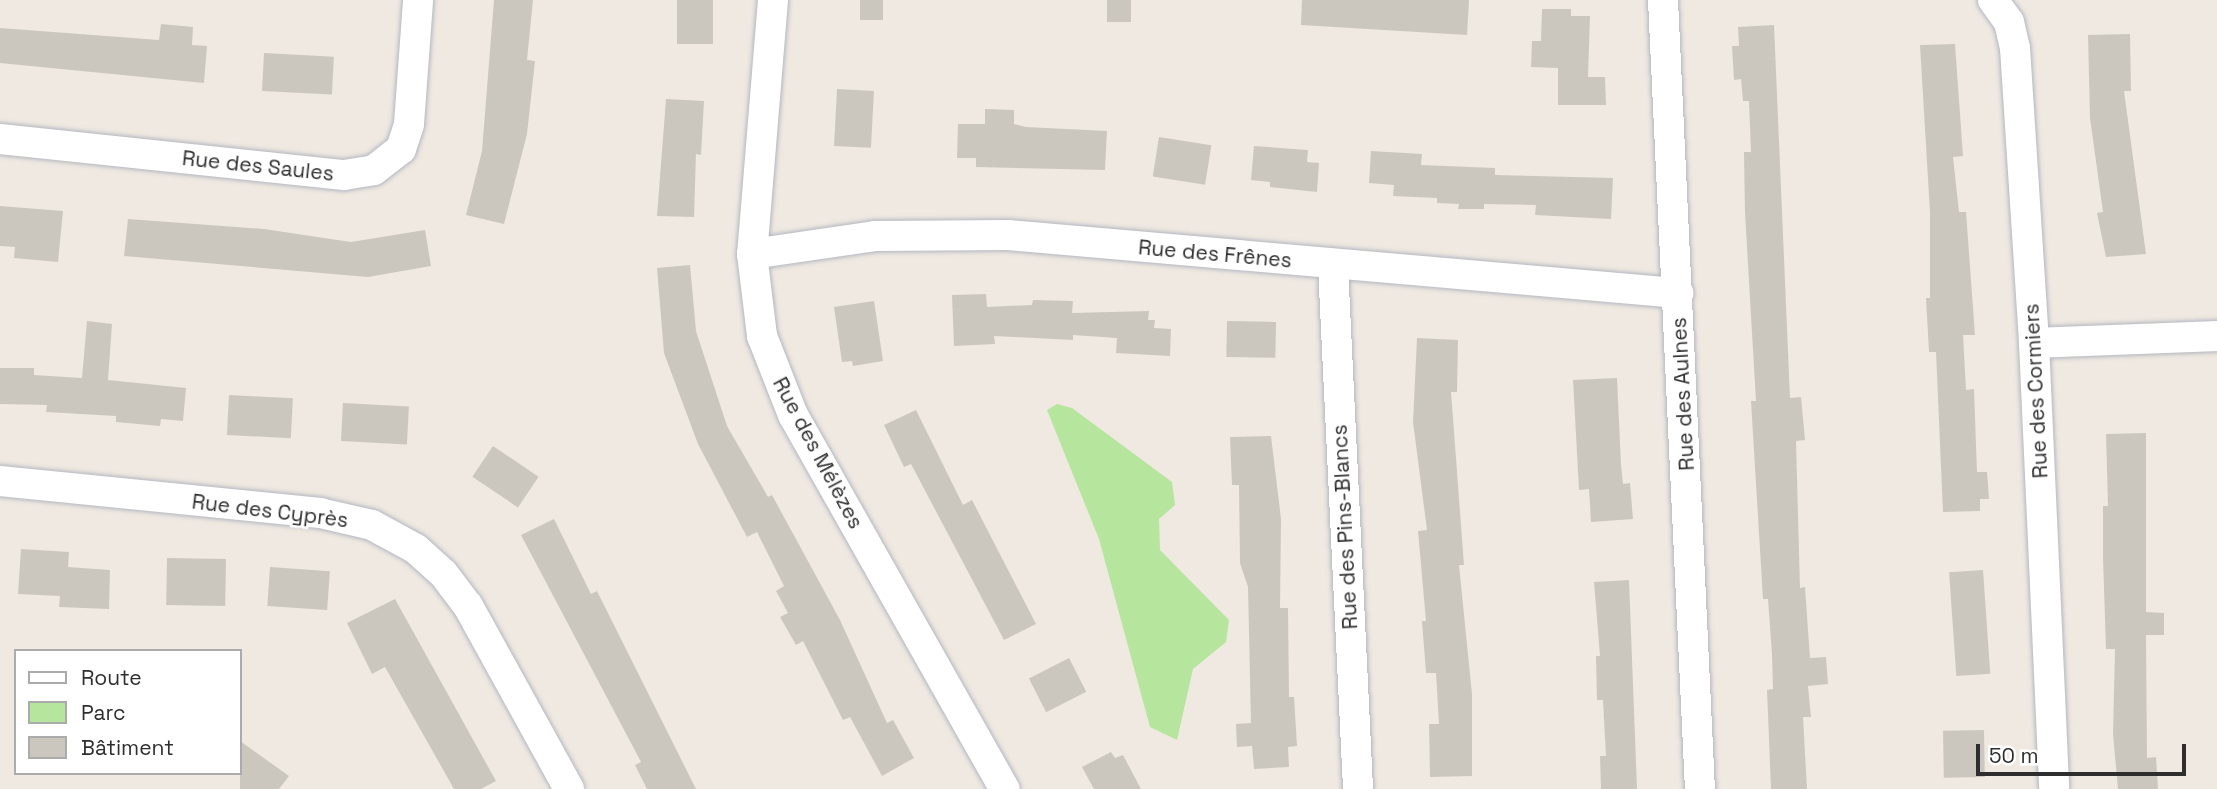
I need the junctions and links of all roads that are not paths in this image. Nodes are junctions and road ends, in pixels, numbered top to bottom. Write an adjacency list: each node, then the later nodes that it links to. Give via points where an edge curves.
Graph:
1 (418, 0): 5 (street, Rue des Saules, via 409,124 401,149 374,170 344,175)
2 (773, 0): 6 (street, Rue des Mélèzes)
3 (1663, 0): 8 (street, Rue des Aulnes)
4 (1993, 0): 10 (street, Rue des Cormiers, via 2009,23 2015,48)
5 (0, 139)
6 (752, 254): 7 (street, Rue des Frênes, via 847,239 969,234); 13 (street, Rue des Mélèzes, via 762,336 793,415)
7 (1333, 266): 8 (street, Rue des Frênes); 14 (street, Rue des Pins-Blancs)
8 (1678, 293): 15 (street, Rue des Aulnes)
9 (2217, 335): 10 (street)
10 (2034, 343): 16 (street, Rue des Cormiers)
11 (0, 481): 12 (street, Rue des Cyprès, via 320,513 372,526 416,549 443,573 468,606)
12 (569, 789)
13 (1005, 789)
14 (1358, 789)
15 (1700, 789)
16 (2054, 789)

